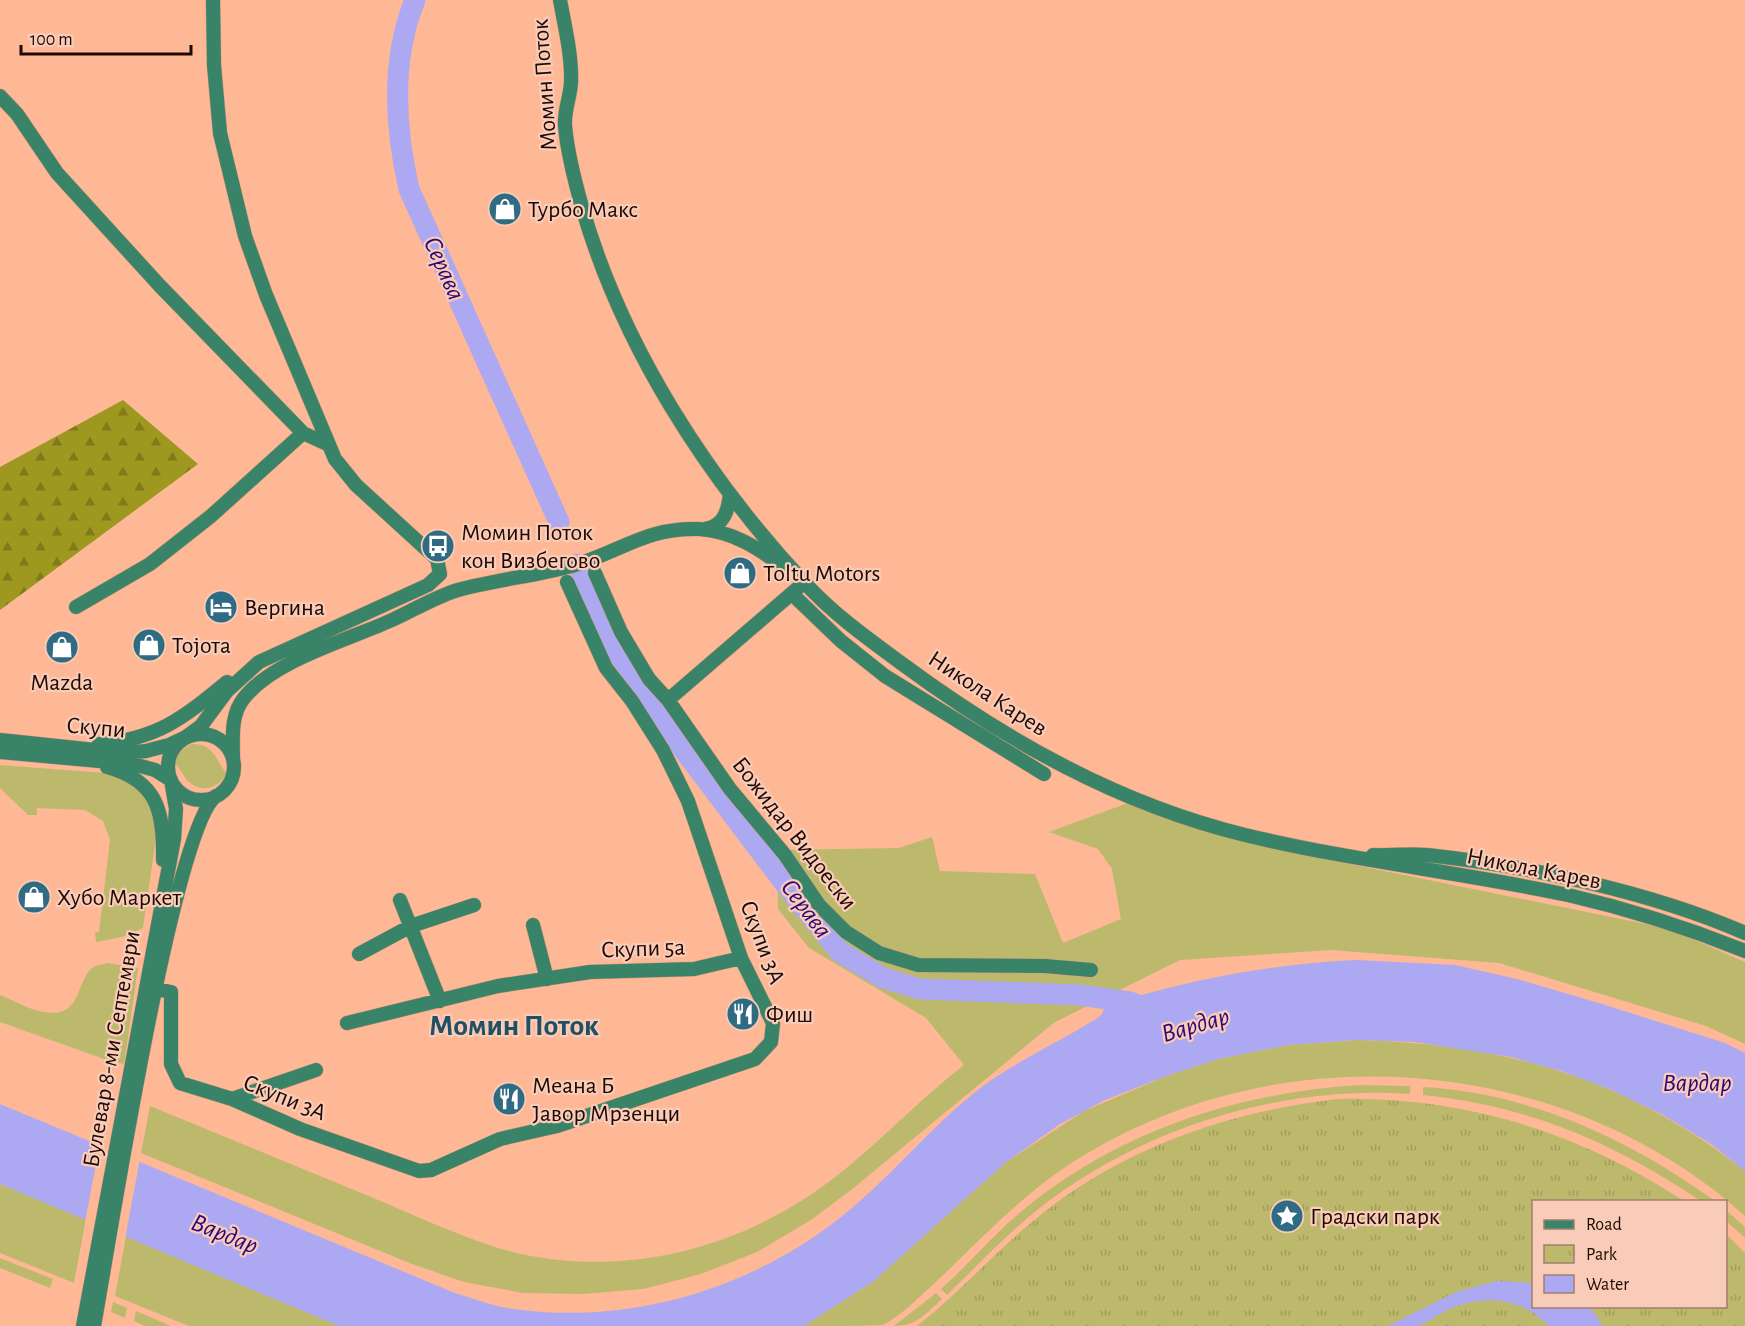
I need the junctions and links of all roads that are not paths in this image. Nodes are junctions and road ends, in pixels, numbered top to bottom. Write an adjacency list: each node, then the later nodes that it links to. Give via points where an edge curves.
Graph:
1 (213, 0): 5 (street, via 220,133 239,215 266,295)
2 (560, 0): 6 (street, Момин Поток, via 571,81 565,127 582,208 619,305 667,399)
3 (0, 96): 4 (street, via 57,173)
4 (303, 433): 5 (street); 13 (street, via 211,516 150,564)
5 (327, 444): 14 (street, via 356,485 437,559 440,574 428,585)
6 (713, 469): 7 (street, Никола Карев)
7 (730, 494): 8 (street, via 728,510 719,524); 11 (street, Никола Карев)
8 (700, 530): 11 (street, via 738,538); 21 (street, via 644,536 553,569 453,592 300,660 266,679 245,697 237,710)
9 (595, 573): 15 (street, Божидар Видоески, via 633,655)
10 (567, 582): 34 (street, Скупи 3А, via 606,668 632,701 676,774 716,878)
11 (803, 582): 12 (street); 25 (street, Никола Карев, via 842,618 932,686 1032,750 1111,789 1168,811 1219,828)
12 (792, 594): 15 (street); 22 (street, via 885,676)
13 (76, 607)
14 (259, 662): 16 (street, via 227,691 204,723); 18 (street, via 233,676 180,720 156,732 118,742)
15 (668, 700): 35 (street, Божидар Видоески, via 819,905 862,944 918,965)
16 (186, 737): 18 (street, Скупи, via 134,753); 21 (street, via 215,738); 23 (street, via 167,758)
17 (0, 740): 18 (street, Скупи)
18 (48, 745)
19 (0, 752): 20 (street, Скупи)
20 (79, 759): 23 (street, Скупи, via 144,766); 26 (street, via 131,775 150,792 162,824)
21 (233, 759): 24 (street, via 232,781)
22 (1044, 774)
23 (171, 780): 24 (street, via 191,798); 26 (street, Булевар 8-ми Септември, via 176,819)
24 (216, 796): 37 (street, Булевар 8-ми Септември, via 196,827)
25 (1308, 849): 31 (street, Никола Карев, via 1377,856 1428,855 1538,874 1650,900); 32 (street, Никола Карев, via 1572,896 1682,927)
26 (162, 890): 41 (street, Булевар 8-ми Септември)
27 (400, 900): 30 (street)
28 (474, 905): 30 (street)
29 (533, 925): 36 (street)
30 (411, 926): 33 (street); 38 (street)
31 (1745, 933)
32 (1745, 951)
33 (359, 954)
34 (741, 958): 36 (street, Скупи 5а, via 694,969 590,972); 42 (street, Скупи 3А, via 772,1023 771,1042 755,1059 557,1126 490,1143 431,1170 419,1171 319,1136)
35 (1091, 970)
36 (547, 979): 38 (street, Скупи 5а, via 498,986)
37 (156, 989): 41 (street, Булевар 8-ми Септември); 42 (street, Скупи 3А, via 171,992 170,1050 174,1074 180,1083)
38 (440, 1001): 39 (street, Скупи 5а)
39 (347, 1023)
40 (315, 1070): 42 (street)
41 (135, 1075): 43 (street, Булевар 8-ми Септември)
42 (232, 1099)
43 (92, 1307): 44 (street, Булевар 8-ми Септември); 45 (street, Булевар 8-ми Септември)
44 (83, 1326)
45 (94, 1326)

